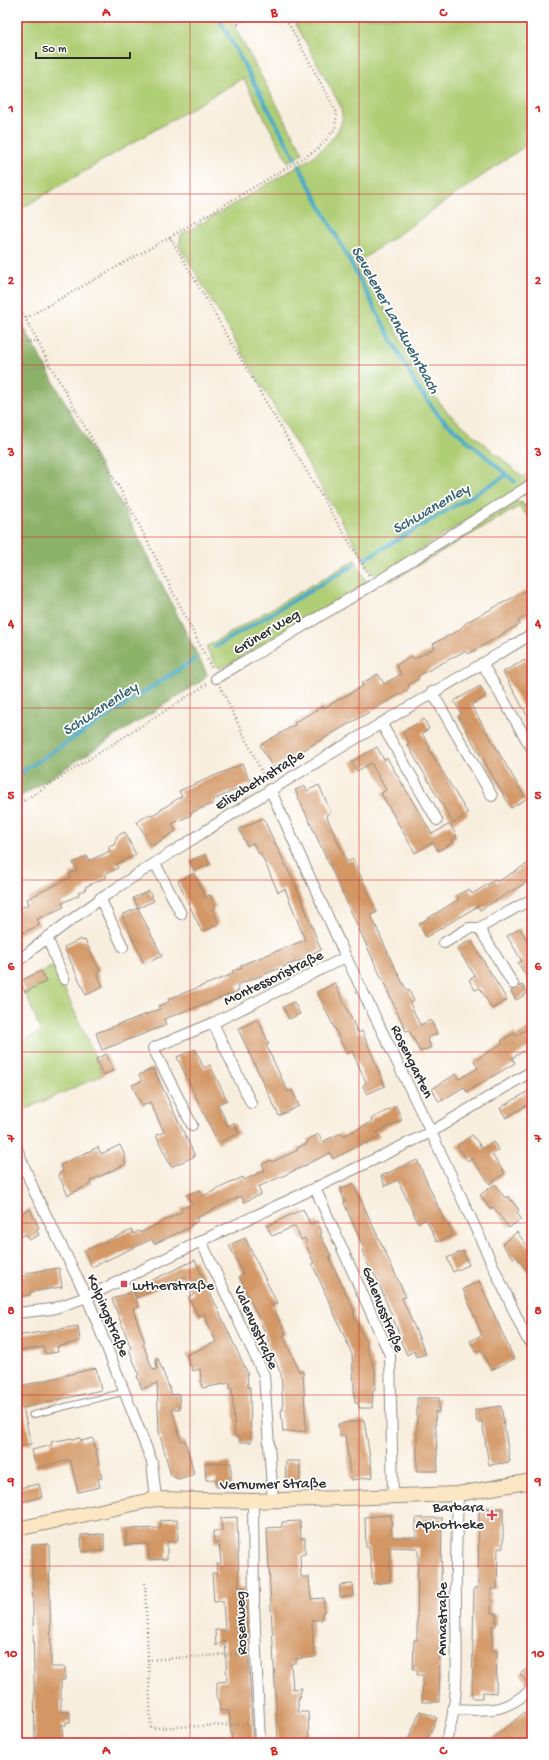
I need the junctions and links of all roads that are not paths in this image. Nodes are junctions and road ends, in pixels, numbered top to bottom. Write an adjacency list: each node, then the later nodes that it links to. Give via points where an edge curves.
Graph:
1 (532, 484): 4 (street, Grüner Weg, via 374,584)
2 (531, 636): 3 (street, Elisabethstraße)
3 (482, 663): 5 (street, Elisabethstraße); 7 (street)
4 (216, 678)
5 (432, 692): 6 (street, Elisabethstraße); 9 (street)
6 (381, 723): 8 (street, Elisabethstraße); 10 (street)
7 (532, 749)
8 (270, 789): 11 (street, Elisabethstraße); 19 (street, Rosengarten)
9 (492, 796)
10 (437, 820)
11 (155, 863): 12 (street, Elisabethstraße); 14 (street)
12 (100, 898): 16 (street, Elisabethstraße); 18 (street)
13 (532, 899): 15 (street)
14 (181, 914)
15 (479, 928): 17 (street, via 469,928); 22 (street)
16 (47, 937): 20 (street, Elisabethstraße); 21 (street)
17 (444, 943)
18 (123, 947)
19 (346, 957): 23 (street, Montessoristraße); 27 (street, Rosengarten)
20 (17, 962)
21 (64, 979)
22 (513, 984)
23 (213, 1023): 25 (street, Montessoristraße); 26 (street, Montessoristraße, via 153,1048)
24 (532, 1071): 27 (street)
25 (251, 1103)
26 (192, 1125)
27 (431, 1132): 29 (street); 33 (street, Rosengarten, via 526,1337)
28 (17, 1149): 31 (street, Kolpingstraße, via 35,1193)
29 (315, 1188): 30 (street); 38 (street, Galenusstraße, via 390,1355)
30 (201, 1241): 31 (street); 41 (street, Valenusstraße, via 264,1376)
31 (86, 1297): 32 (street, via 52,1309); 34 (street, Kolpingstraße)
32 (17, 1313)
33 (532, 1344)
34 (124, 1392): 35 (lane); 39 (street, Kolpingstraße, via 152,1462)
35 (32, 1415)
36 (532, 1481): 37 (street, Vernumer Straße)
37 (458, 1494): 38 (street, Vernumer Straße); 44 (street, Annastraße)
38 (393, 1497): 41 (street, Vernumer Straße)
39 (156, 1499): 40 (street, Vernumer Straße); 42 (street, Vernumer Straße)
40 (253, 1501): 41 (street, Vernumer Straße); 45 (street, Rosenweg, via 254,1605)
41 (273, 1501)
42 (17, 1528)
43 (532, 1689): 44 (street, via 499,1709)
44 (453, 1709): 46 (street, Annastraße, via 450,1732)
45 (260, 1743)
46 (445, 1743)

